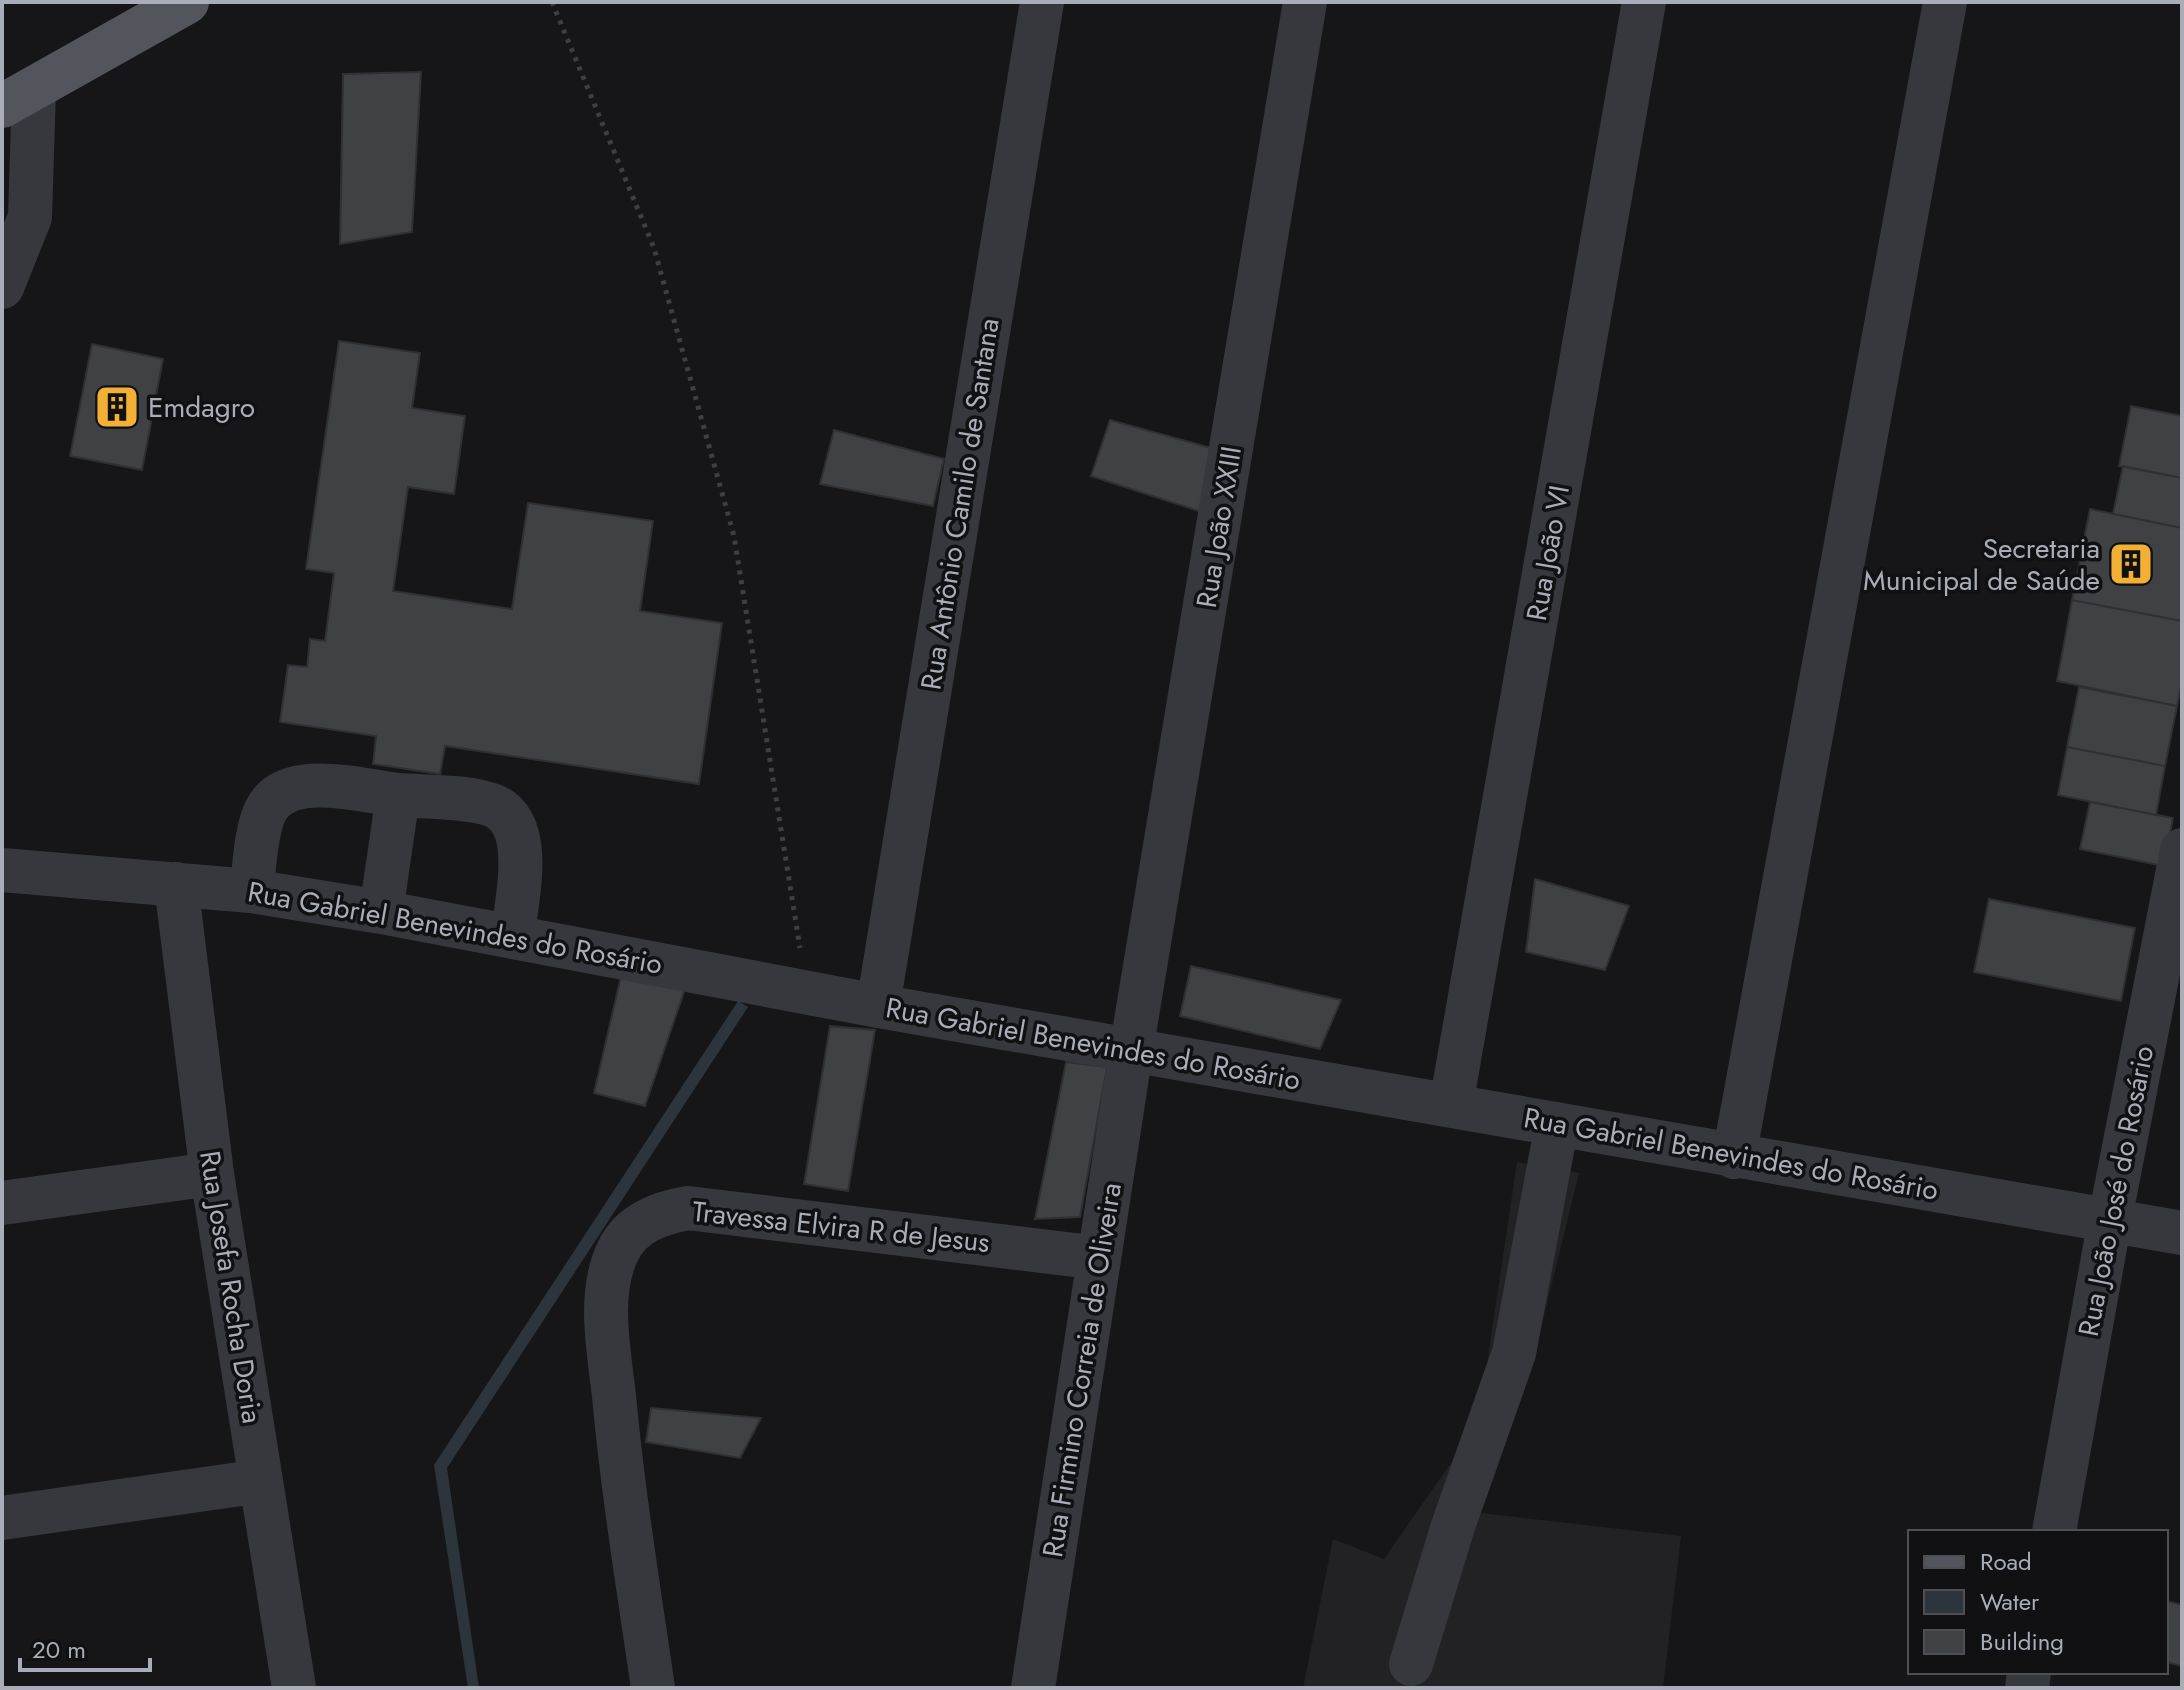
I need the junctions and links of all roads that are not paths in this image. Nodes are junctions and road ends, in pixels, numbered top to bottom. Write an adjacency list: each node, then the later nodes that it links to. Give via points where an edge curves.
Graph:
1 (187, 2): 6 (main road)
2 (1042, 2): 15 (street, Rua Antônio Camilo de Santana)
3 (1305, 2): 16 (street, Rua João XXIII)
4 (1644, 2): 17 (street, Rua João VI)
5 (1945, 2): 19 (street)
6 (18, 98): 7 (street, via 30,217)
7 (2, 287)
8 (398, 795): 12 (street, via 310,786 273,798 264,814); 13 (street); 14 (street, via 486,803 503,810 515,825 520,845)
9 (2182, 850): 22 (street, Rua João José do Rosário)
10 (2, 870): 11 (street, Rua Gabriel Benevindes do Rosário)
11 (176, 884): 12 (street, Rua Gabriel Benevindes do Rosário); 20 (street, Rua Josefa Rocha Doria)
12 (251, 891): 13 (street, Rua Gabriel Benevindes do Rosário)
13 (381, 912): 14 (street, Rua Gabriel Benevindes do Rosário)
14 (513, 936): 15 (street, Rua Gabriel Benevindes do Rosário)
15 (878, 1006): 16 (street, Rua Gabriel Benevindes do Rosário)
16 (1131, 1051): 17 (street, Rua Gabriel Benevindes do Rosário); 24 (street, Rua Firmino Correia de Oliveira)
17 (1451, 1105): 18 (street, Rua Gabriel Benevindes do Rosário)
18 (1557, 1124): 19 (street, Rua Gabriel Benevindes do Rosário); 28 (street, via 1514,1353)
19 (1734, 1157): 22 (street, Rua Gabriel Benevindes do Rosário)
20 (212, 1174): 21 (street); 25 (street, Rua Josefa Rocha Doria)
21 (2, 1203)
22 (2110, 1219): 23 (street, Rua Gabriel Benevindes do Rosário); 27 (street, Rua João José do Rosário)
23 (2182, 1233)
24 (1099, 1258): 30 (street, Travessa Elvira R de Jesus, via 726,1210 688,1208 658,1214 637,1227 618,1249 607,1324 620,1460); 31 (street, Rua Firmino Correia de Oliveira)
25 (261, 1481): 26 (street); 29 (street, Rua Josefa Rocha Doria)
26 (2, 1518)
27 (2054, 1530)
28 (1411, 1664)
29 (294, 1688)
30 (653, 1688)
31 (1033, 1688)

